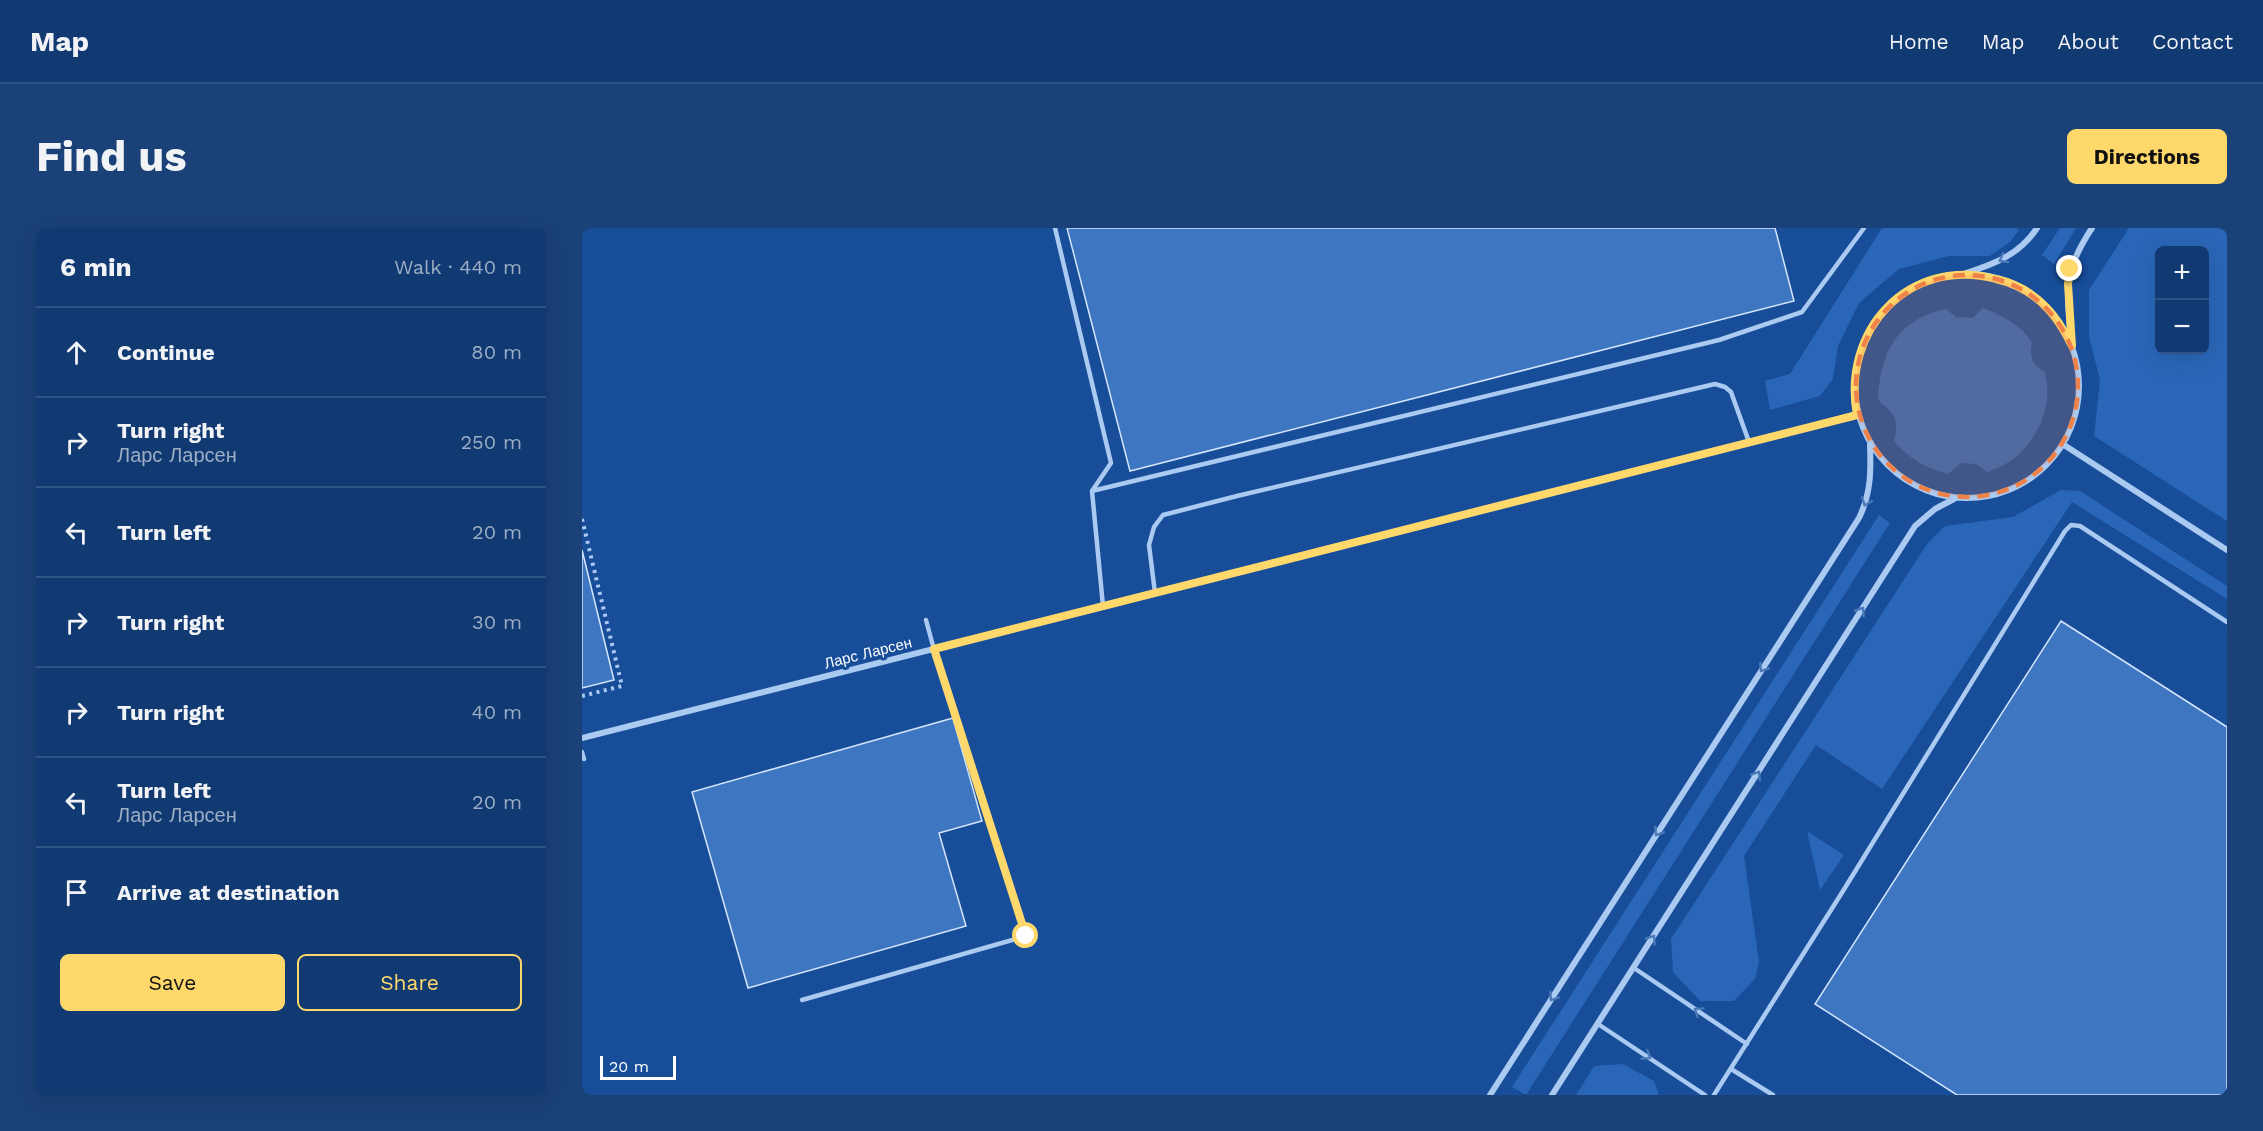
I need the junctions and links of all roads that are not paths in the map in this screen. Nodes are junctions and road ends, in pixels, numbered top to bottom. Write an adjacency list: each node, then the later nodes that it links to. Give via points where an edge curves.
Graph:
1 (1055, 228): 11 (lane, via 1111,463)
2 (1864, 228): 11 (lane, via 1802,312 1719,340)
3 (2037, 228): 5 (street, one-way to 5, via 2004,260)
4 (2091, 228): 6 (street, via 2070,269)
5 (1960, 274): 6 (street, via 2007,281 2028,292 2061,325); 7 (street, via 1913,288 1875,320 1856,365)
6 (2072, 346): 10 (street, via 2079,396)
7 (1857, 415): 8 (street, Ларс Ларсен); 9 (street)
8 (1749, 442): 14 (street, Ларс Ларсен); 14 (lane, via 1731,392 1715,384 1237,496 1163,515 1154,527 1149,545)
9 (1870, 445): 12 (street, via 1906,481 1929,493); 27 (street, one-way to 27, via 1872,478 1859,518)
10 (2064, 445): 12 (street, via 2048,465 2020,485 1980,498); 13 (street)
11 (1092, 491): 15 (lane)
12 (1954, 498): 22 (street, one-way to 12, via 1915,526)
13 (2227, 550)
14 (1155, 592): 15 (street, Ларс Ларсен)
15 (1103, 606): 18 (street, Ларс Ларсен)
16 (926, 620): 18 (lane)
17 (2227, 622): 25 (lane, via 2080,526 2071,525)
18 (934, 649): 19 (street, Ларс Ларсен); 23 (lane, via 1026,936)
19 (582, 738)
20 (582, 752): 21 (lane)
21 (584, 759)
22 (1634, 968): 24 (street); 25 (lane, one-way to 22)
23 (802, 1000)
24 (1598, 1024): 28 (street); 29 (lane, one-way to 29)
25 (1747, 1044): 26 (lane)
26 (1731, 1069): 30 (lane); 31 (lane)
27 (1490, 1095)
28 (1552, 1095)
29 (1705, 1095)
30 (1714, 1095)
31 (1773, 1095)

